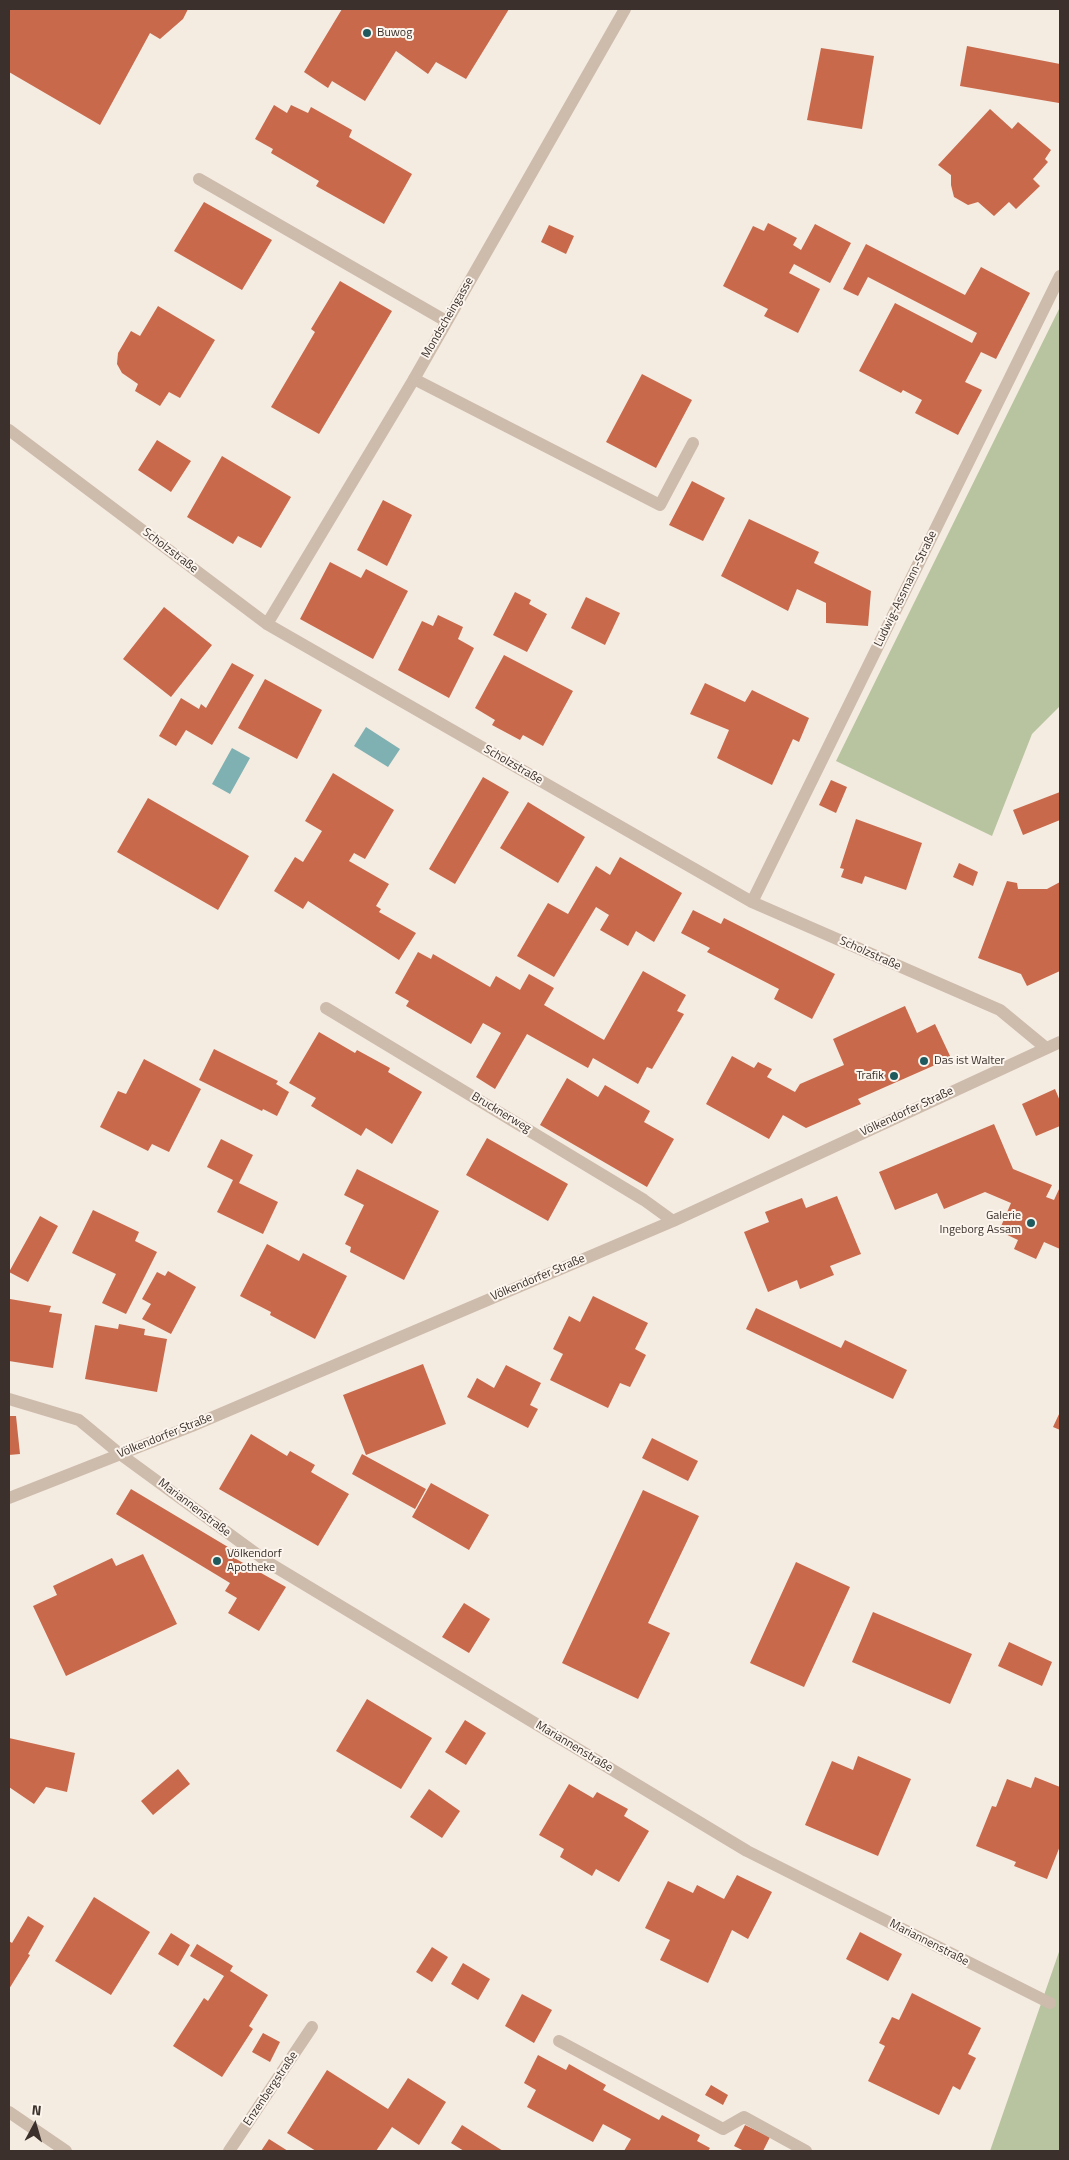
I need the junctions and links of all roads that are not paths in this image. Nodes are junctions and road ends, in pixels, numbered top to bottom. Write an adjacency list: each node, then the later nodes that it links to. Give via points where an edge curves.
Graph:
1 (625, 9): 4 (street, Mondscheingasse)
2 (199, 179): 4 (street)
3 (1060, 276): 9 (street, Ludwig-Assmann-Straße)
4 (446, 321): 5 (street, Mondscheingasse)
5 (414, 379): 7 (street, via 660,505); 8 (street, Mondscheingasse)
6 (9, 430): 8 (street, Scholzstraße)
7 (693, 443)
8 (267, 624): 9 (street, Scholzstraße)
9 (752, 902): 12 (street, Scholzstraße, via 1000,1010)
10 (326, 1008): 13 (street, Brucknerweg, via 644,1200)
11 (1060, 1042): 12 (street, Völkendorfer Straße)
12 (1046, 1048): 13 (street, Völkendorfer Straße)
13 (673, 1221): 15 (street, Völkendorfer Straße)
14 (9, 1399): 15 (street, Mariannenstraße, via 79,1420)
15 (120, 1454): 16 (street, Völkendorfer Straße); 17 (street, Mariannenstraße, via 268,1563 747,1851)
16 (9, 1498)
17 (1050, 2003)
18 (312, 2027): 22 (street, Enzenbergstraße)
19 (559, 2041): 23 (street, via 723,2129 744,2116)
20 (9, 2112): 21 (street)
21 (66, 2151)
22 (229, 2151)
23 (806, 2151)

